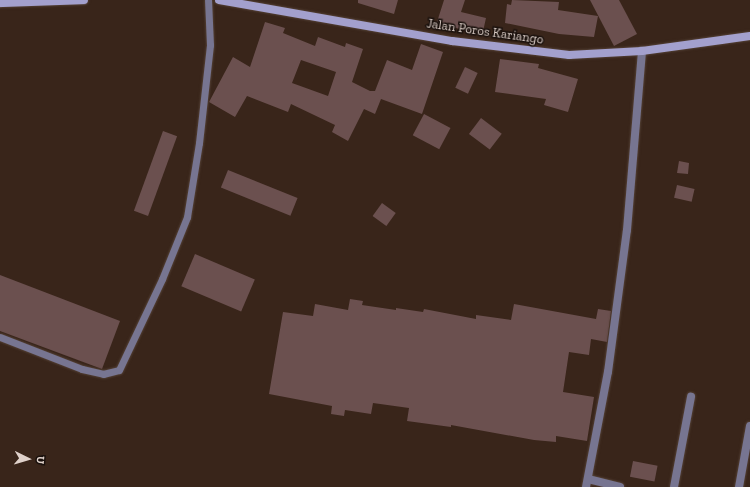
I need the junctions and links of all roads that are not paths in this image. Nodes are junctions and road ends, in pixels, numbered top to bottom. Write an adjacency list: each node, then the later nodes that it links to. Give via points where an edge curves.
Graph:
1 (84, 0): 4 (main road)
2 (208, 0): 7 (lane, via 210,45 199,143 187,217 162,279 119,370 103,374 82,369)
3 (219, 0): 6 (main road, Jalan Poros Kariango, via 525,51 600,55)
4 (0, 3)
5 (750, 36): 6 (main road, Jalan Poros Kariango)
6 (642, 51): 10 (street, via 626,237 608,372)
7 (0, 337)
8 (691, 397): 12 (street)
9 (750, 426): 13 (street)
10 (587, 483): 11 (street)
11 (620, 487)
12 (674, 487)
13 (740, 487)

